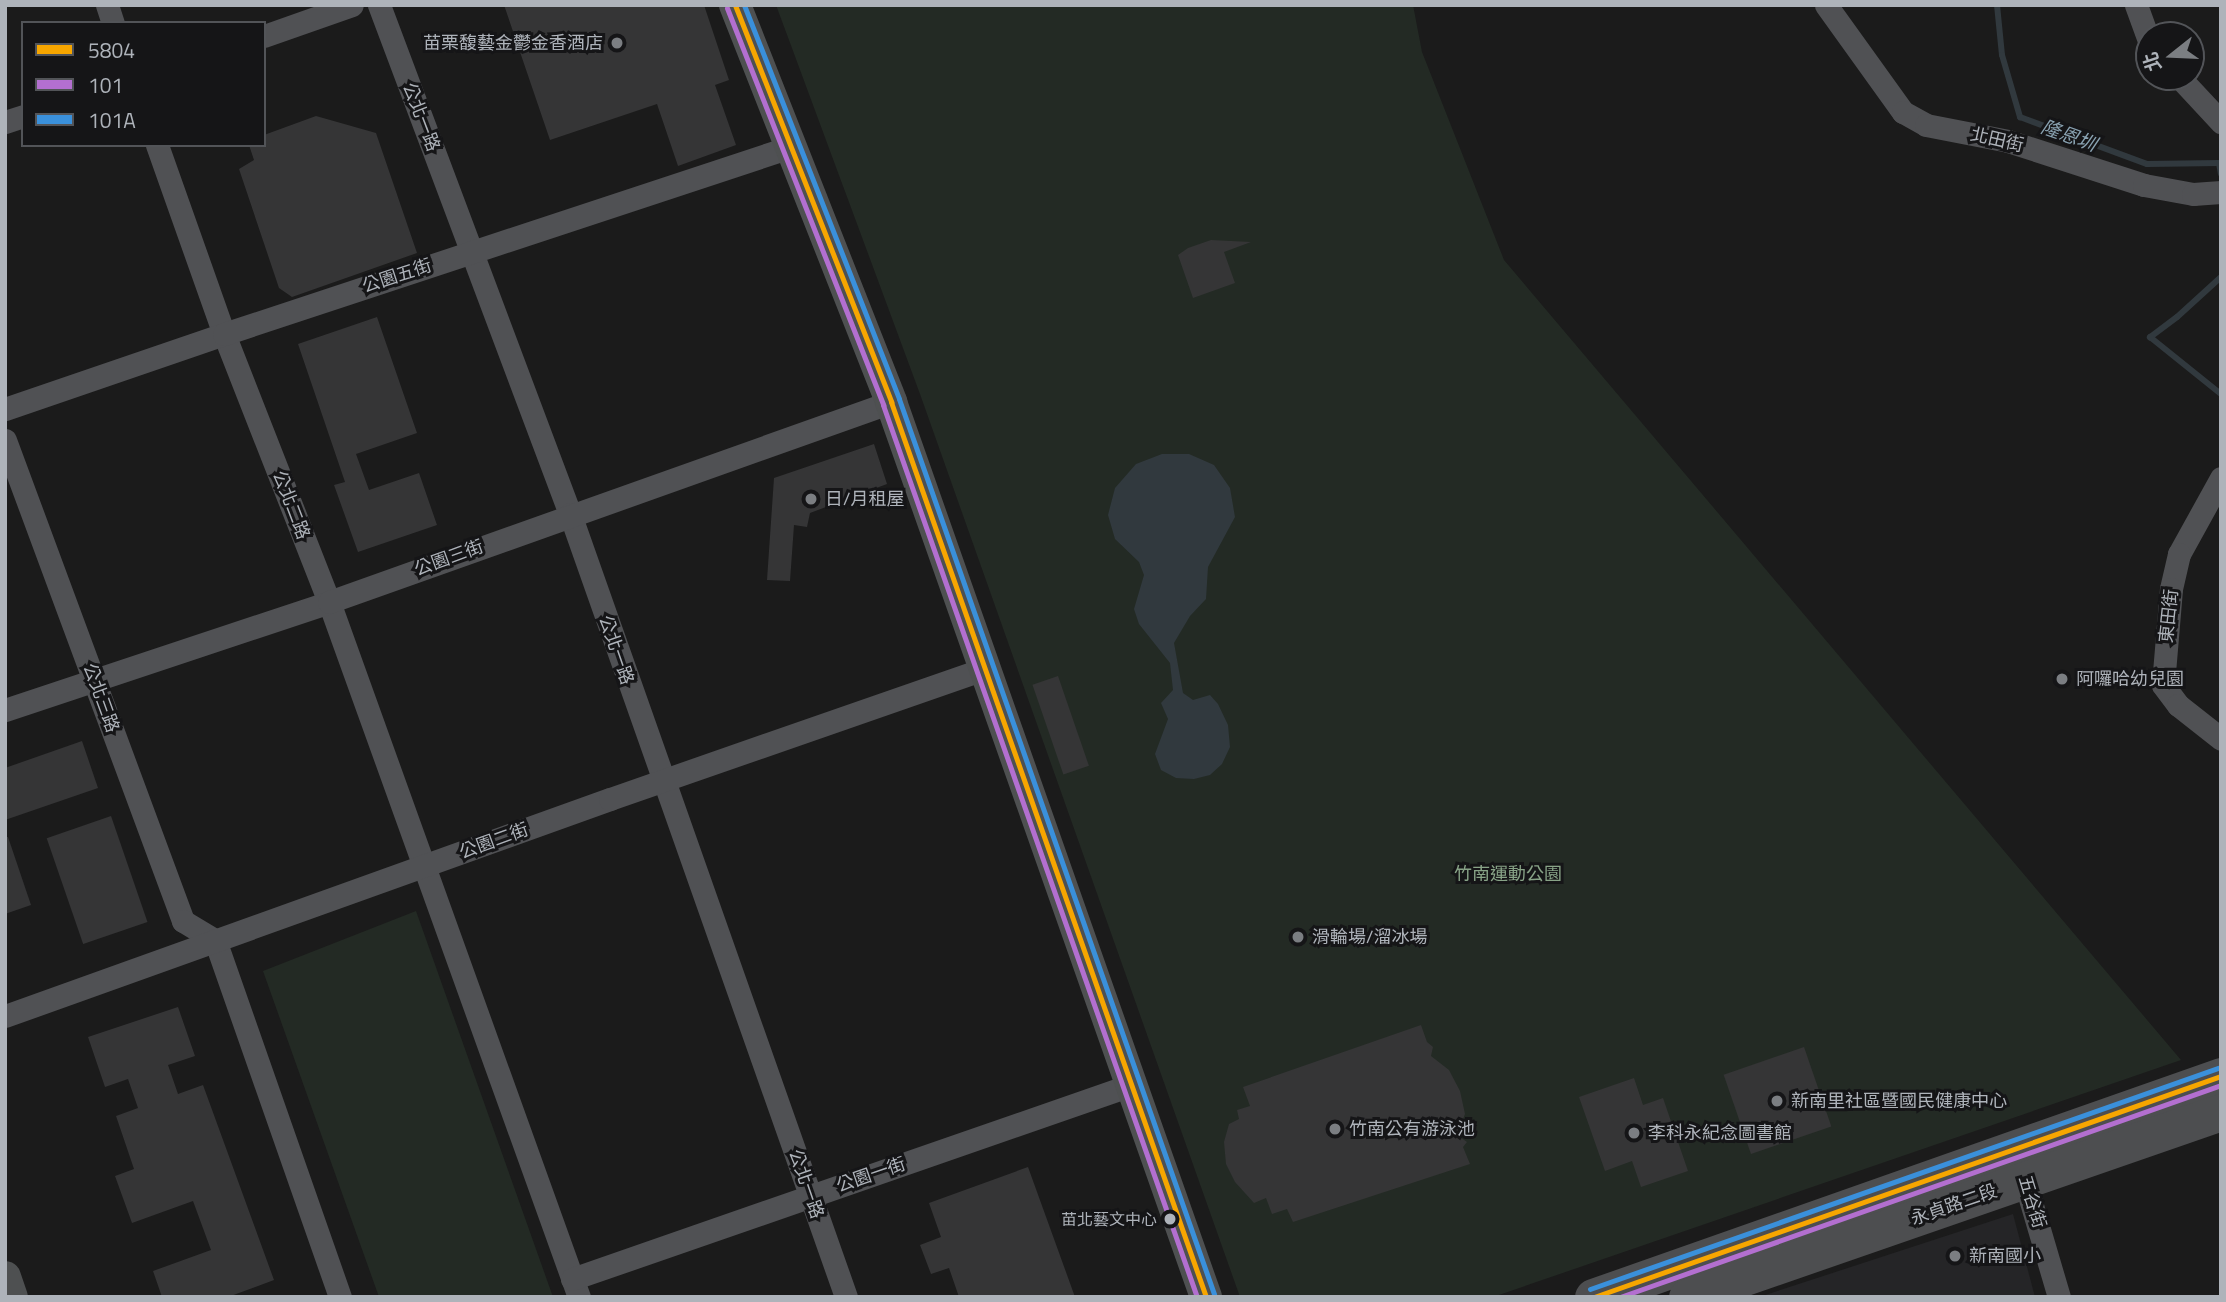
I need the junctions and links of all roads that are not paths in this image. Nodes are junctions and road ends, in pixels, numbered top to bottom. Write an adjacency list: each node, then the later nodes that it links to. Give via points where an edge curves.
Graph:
1 (352, 5): 5 (street)
2 (379, 5): 11 (street, 公北一路)
3 (735, 5): 9 (street)
4 (1826, 5): 10 (street, 北田街, via 1903,112 1926,125 2008,141 2144,185 2193,194)
5 (266, 35)
6 (2192, 91): 7 (street)
7 (2221, 122)
8 (158, 147): 12 (street, 公北二路)
9 (790, 148): 11 (street, 公園五街); 13 (street)
10 (2218, 193)
11 (472, 253): 12 (street, 公園五街); 17 (street, 公北一路)
12 (224, 334): 14 (street, 公園五街); 18 (street, 公北二路)
13 (891, 402): 17 (street, 公園三街); 19 (street)
14 (5, 409)
15 (5, 440): 20 (street, 公北三路)
16 (2221, 478): 22 (street, 東田街, via 2179,554 2162,685 2178,705)
17 (569, 514): 18 (street, 公園三街); 23 (street, 公北一路)
18 (329, 602): 20 (street, 公園三街); 24 (street, 公北二路)
19 (984, 669): 23 (street, 公園二街); 27 (street)
20 (94, 680): 21 (street, 公園三街); 25 (street, 公北三路, via 183,921)
21 (5, 710)
22 (2221, 739)
23 (662, 782): 24 (street, 公園二街); 30 (street, 公北一路)
24 (424, 866): 25 (street, 公園二街); 32 (street, 公北二路)
25 (215, 940): 26 (street, 公園二街); 34 (street)
26 (5, 1016)
27 (1131, 1085): 30 (street, 公園一街); 36 (street)
28 (2220, 1088): 29 (main road, 永貞路二段)
29 (2020, 1164): 37 (main road, 永貞路二段); 38 (main road, 永貞路二段); 39 (street, 五谷街)
30 (810, 1197): 32 (street, 公園一街); 35 (street, 公北一路)
31 (5, 1277): 33 (street)
32 (575, 1288)
33 (12, 1297)
34 (340, 1297)
35 (846, 1297)
36 (1206, 1297)
37 (1594, 1297)
38 (1687, 1297)
39 (2059, 1297)

